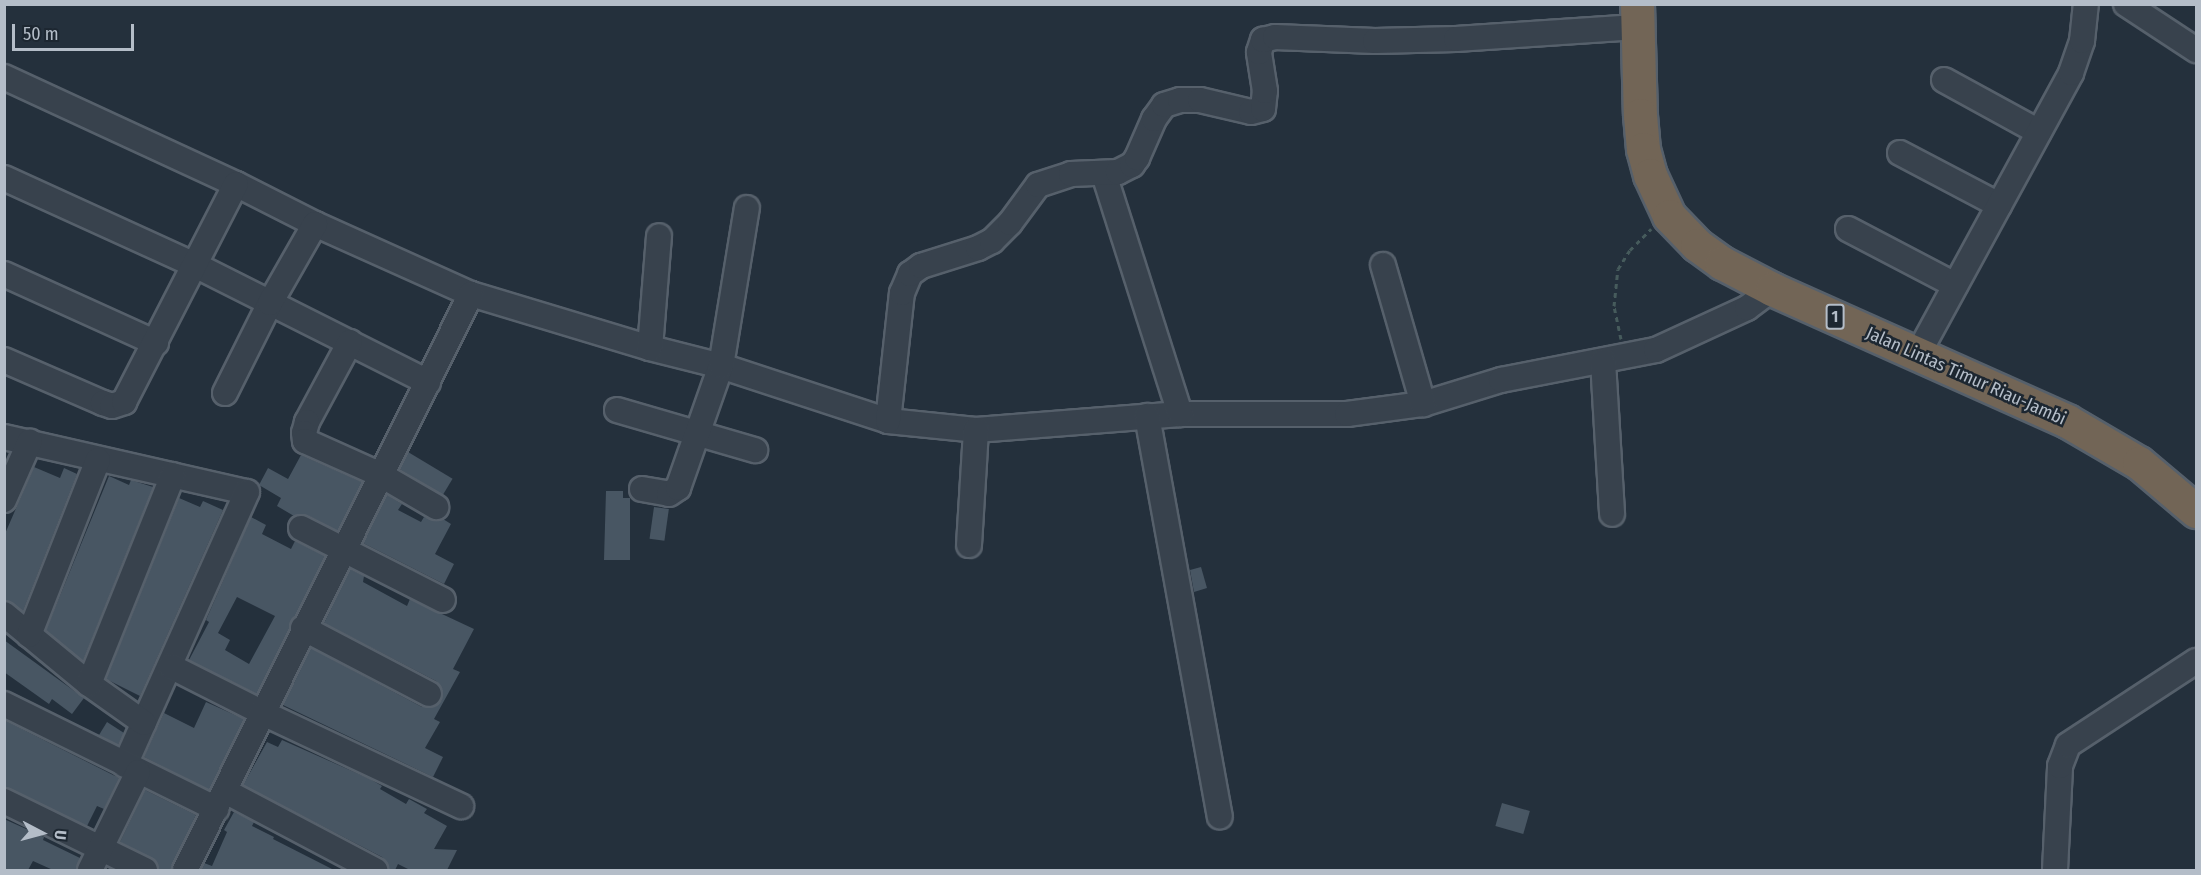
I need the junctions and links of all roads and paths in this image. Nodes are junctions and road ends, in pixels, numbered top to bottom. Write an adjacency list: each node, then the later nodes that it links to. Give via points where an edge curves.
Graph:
1 (2086, 4): 7 (street, via 2082,41 2071,73)
2 (2126, 4): 4 (street)
3 (1637, 16): 9 (street, via 1456,39 1263,40 1259,52 1265,91 1263,109 1251,111 1200,100 1164,105 1132,165); 14 (highway, Jalan Lintas Timur Riau-Jambi / 1, via 1643,149 1650,176)
4 (2196, 50)
5 (4, 77): 11 (street)
6 (1944, 80): 7 (street)
7 (2039, 132): 12 (street)
8 (1900, 153): 12 (street)
9 (1104, 174): 36 (street); 38 (street, via 1071,174 1038,185 992,241 921,266 910,274 902,293)
10 (4, 178): 19 (street)
11 (237, 184): 15 (street); 19 (street)
12 (1999, 205): 21 (street)
13 (747, 208): 31 (street)
14 (1669, 216): 22 (highway, Jalan Lintas Timur Riau-Jambi / 1, via 1697,245 1722,263); 29 (path, via 1642,236 1618,269)
15 (315, 224): 23 (street); 24 (street)
16 (1848, 229): 21 (street)
17 (659, 236): 27 (street)
18 (1383, 265): 34 (street)
19 (195, 266): 24 (street); 26 (street)
20 (4, 274): 26 (street)
21 (1955, 285): 28 (street)
22 (1772, 290): 28 (highway, Jalan Lintas Timur Riau-Jambi / 1); 29 (street, via 1747,308 1656,350)
23 (471, 294): 27 (street); 32 (street)
24 (270, 303): 25 (street); 33 (street)
25 (350, 342): 32 (street); 46 (street, via 307,422 304,438)
26 (156, 343): 30 (street, via 124,402 112,406)
27 (650, 348): 31 (street)
28 (1918, 354): 50 (highway, Jalan Lintas Timur Riau-Jambi / 1, via 2067,421 2139,463)
29 (1613, 359): 34 (street, via 1501,380); 51 (street)
30 (4, 360)
31 (721, 366): 38 (street); 40 (street)
32 (428, 382): 46 (street)
33 (225, 393)
34 (1423, 404): 36 (street, via 1347,414)
35 (617, 410): 40 (street)
36 (1180, 414): 37 (street)
37 (1147, 416): 39 (street); 70 (street)
38 (888, 421): 39 (street)
39 (976, 430): 53 (street)
40 (697, 433): 43 (street); 47 (street, via 676,492)
41 (4, 437): 42 (street)
42 (30, 441): 44 (street); 48 (street)
43 (755, 450)
44 (98, 460): 45 (street); 58 (street)
45 (173, 475): 60 (street, via 247,492); 61 (street)
46 (381, 475): 49 (street); 54 (street)
47 (642, 489)
48 (4, 500)
49 (436, 507)
50 (2196, 511)
51 (1612, 514)
52 (301, 528): 54 (street)
53 (969, 545)
54 (342, 552): 55 (street); 57 (street)
55 (443, 600)
56 (4, 614): 58 (street)
57 (303, 628): 62 (street); 64 (street)
58 (29, 635): 61 (street)
59 (2196, 662): 75 (street, via 2068,745 2060,766)
60 (170, 666): 64 (street); 65 (street)
61 (89, 684): 65 (street)
62 (429, 694)
63 (4, 704): 66 (street)
64 (263, 713): 67 (street); 69 (street)
65 (144, 723): 66 (street)
66 (131, 768): 67 (street); 71 (street)
67 (220, 800): 73 (street); 74 (street)
68 (4, 801): 71 (street)
69 (461, 806)
70 (1220, 816)
71 (95, 860): 72 (street)
72 (146, 870)
73 (185, 870)
74 (375, 870)
75 (2055, 870)

